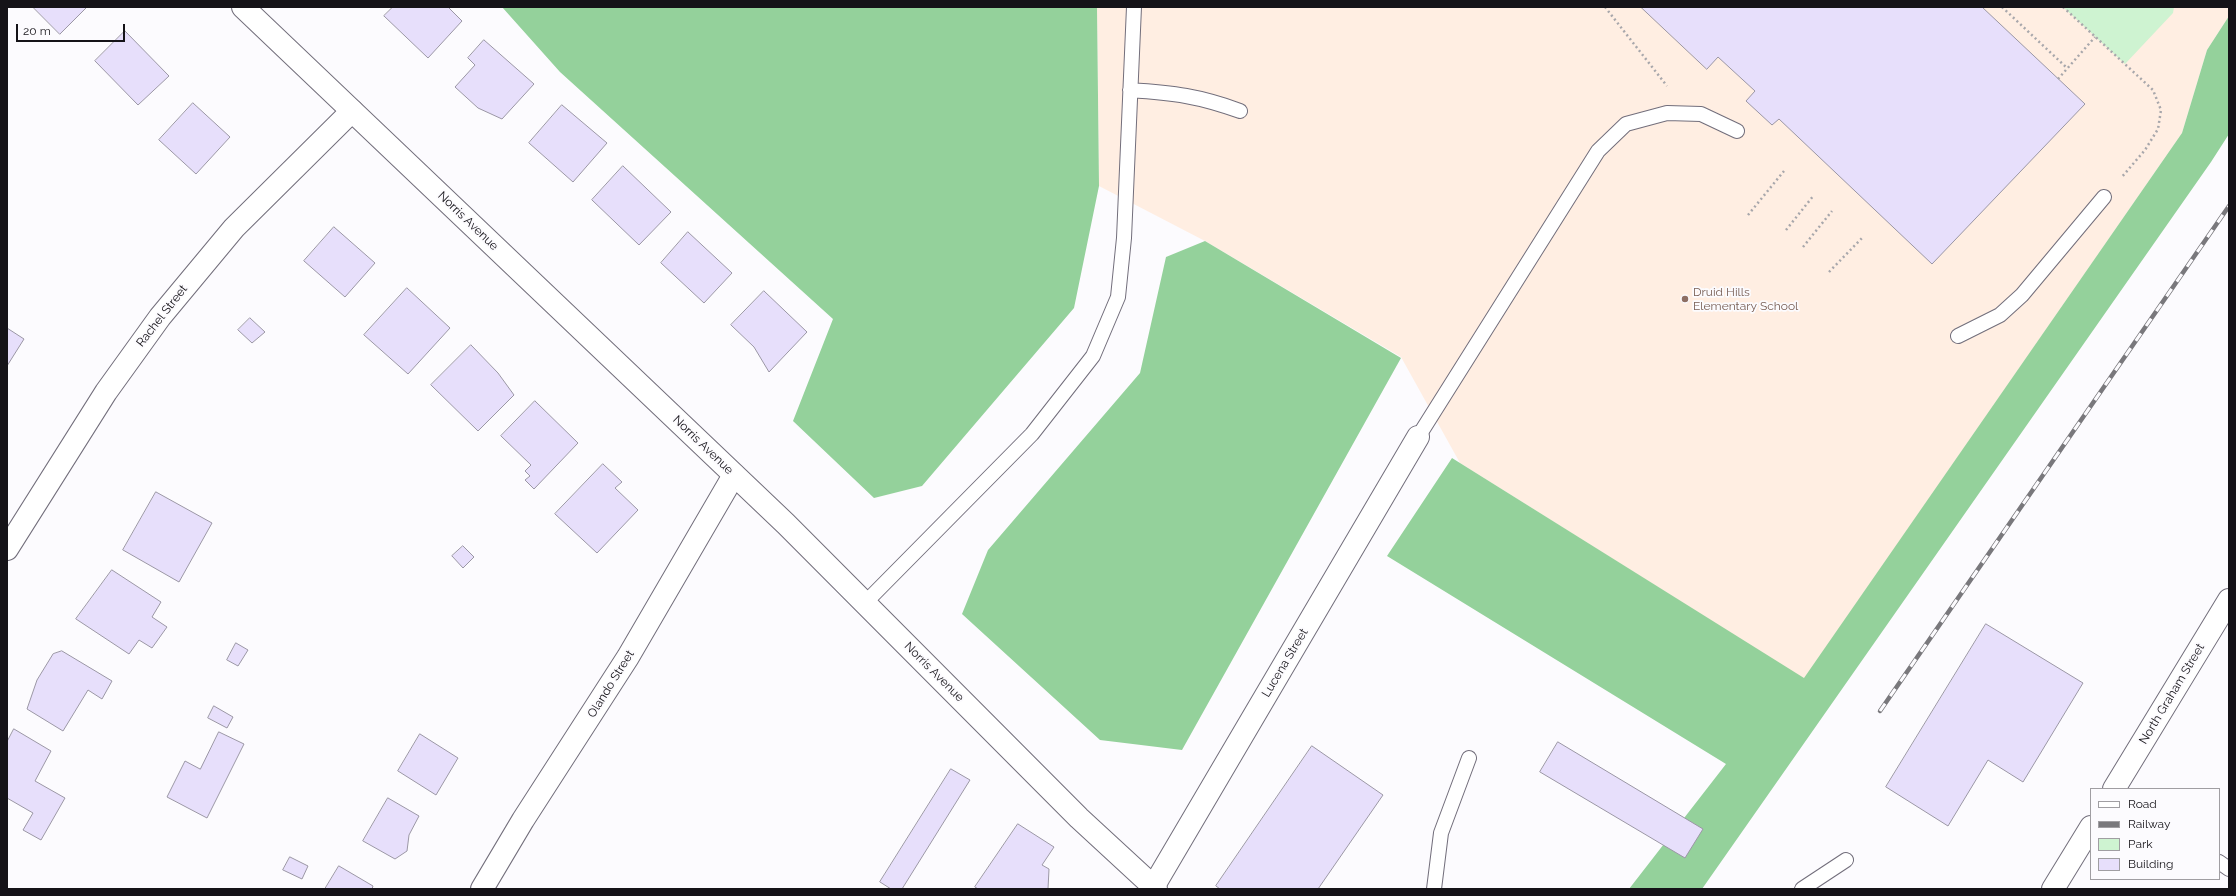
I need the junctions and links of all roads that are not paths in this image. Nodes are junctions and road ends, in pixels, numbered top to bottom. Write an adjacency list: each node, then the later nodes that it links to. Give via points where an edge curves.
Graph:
1 (243, 7): 4 (street, Norris Avenue)
2 (1134, 7): 3 (lane)
3 (1130, 90): 5 (lane, via 1176,93 1207,99); 12 (lane, via 1124,238 1118,297 1093,356 1032,434)
4 (352, 111): 10 (street, Norris Avenue); 11 (street, Rachel Street, via 234,228 160,317 106,392)
5 (1240, 111)
6 (1737, 131): 9 (lane, via 1700,114 1667,113 1626,124 1598,151)
7 (2104, 197): 8 (lane, via 2022,295 2000,315)
8 (1958, 336)
9 (1418, 437): 20 (street, Lucena Street)
10 (734, 475): 12 (street, Norris Avenue); 21 (street, Olando Street, via 628,657 523,820)
11 (7, 549)
12 (865, 603): 20 (street, Norris Avenue, via 1079,818)
13 (2226, 610): 15 (street, North Graham Street)
14 (1469, 758): 22 (lane, via 1441,833)
15 (2115, 788)
16 (2090, 829): 24 (street)
17 (1846, 860): 23 (lane)
18 (2220, 863): 19 (lane)
19 (2229, 869)
20 (1154, 888)
21 (482, 889)
22 (1434, 889)
23 (1802, 889)
24 (2053, 889)

